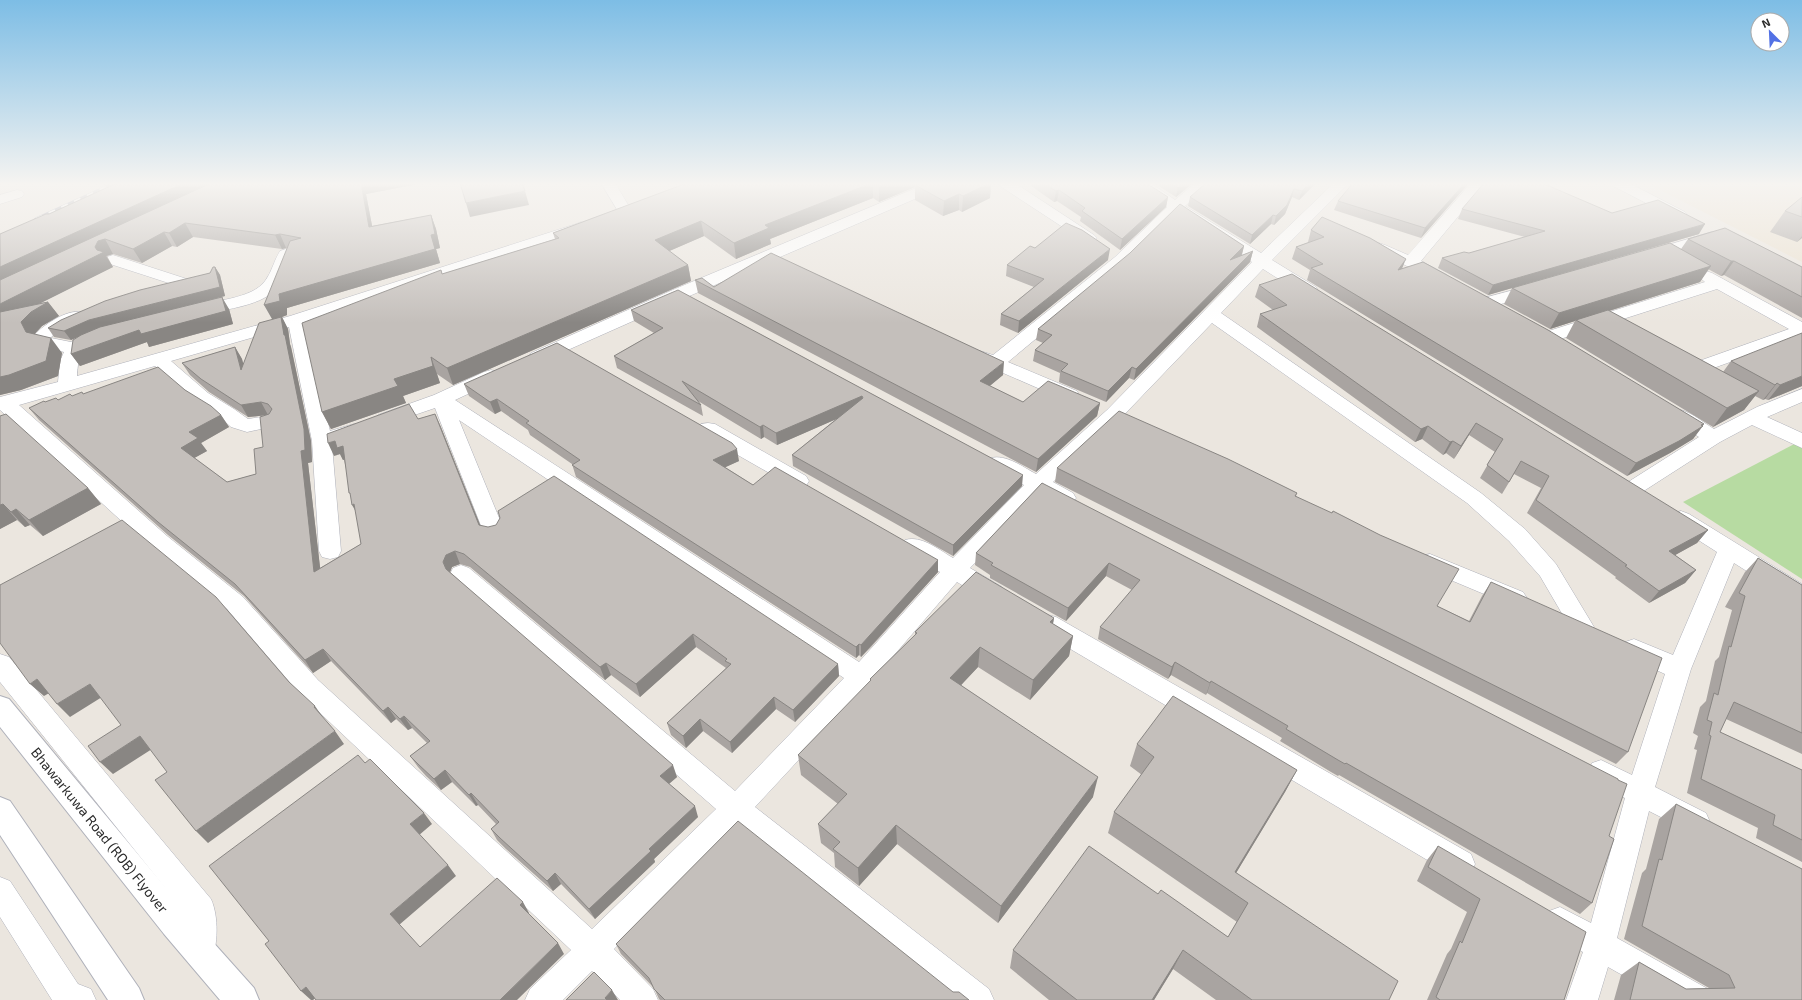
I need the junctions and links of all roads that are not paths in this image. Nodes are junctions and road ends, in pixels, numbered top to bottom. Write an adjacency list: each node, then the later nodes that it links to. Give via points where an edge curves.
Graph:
1 (574, 230): 32 (street)
2 (831, 230): 13 (street)
3 (1076, 230): 11 (street)
4 (1144, 230): 11 (street)
5 (1212, 230): 16 (street)
6 (1302, 230): 16 (street)
7 (1439, 230): 17 (street)
8 (1708, 230): 10 (street, via 1722,237)
9 (1362, 241): 17 (street)
10 (1662, 252): 14 (street); 21 (street)
11 (1111, 253): 43 (street)
12 (286, 254): 29 (street, via 270,286 262,292)
13 (769, 256): 18 (street); 25 (street)
14 (1639, 258)
15 (113, 260): 20 (street)
16 (1262, 261): 26 (street); 30 (street)
17 (1411, 262): 22 (street)
18 (790, 266)
19 (201, 279): 20 (street)
20 (184, 283): 24 (street)
21 (1718, 283): 33 (street); 34 (street)
22 (1452, 284)
23 (1547, 285): 31 (street, via 1479,299)
24 (159, 290)
25 (681, 293): 27 (street); 37 (street)
26 (1322, 298)
27 (702, 304)
28 (89, 309): 39 (street, via 46,332 42,337 43,341 50,344)
29 (183, 313)
30 (1211, 314): 52 (street); 72 (street, via 1474,498 1517,535 1548,570 1589,630)
31 (1507, 315)
32 (296, 320): 42 (street); 55 (street)
33 (1603, 320): 36 (street); 40 (street, via 1541,334)
34 (1802, 329): 44 (street, via 1684,366)
35 (109, 332): 39 (street, via 86,340)
36 (1623, 332)
37 (562, 346): 41 (street); 47 (street)
38 (960, 346): 43 (street)
39 (74, 348): 45 (street, via 70,354)
40 (1568, 349)
41 (583, 357)
42 (159, 360): 45 (street); 53 (street, via 201,397 227,413 238,424 247,426)
43 (995, 363): 52 (street)
44 (1711, 381)
45 (67, 385): 48 (street)
46 (1802, 395): 50 (street)
47 (441, 399): 55 (street); 61 (street); 76 (street)
48 (2, 403): 87 (street, via 159,542 235,603 309,687)
49 (1660, 405): 54 (street)
50 (1753, 409): 54 (street); 56 (street)
51 (686, 416): 59 (street)
52 (1122, 417): 58 (street)
53 (268, 422)
54 (1713, 437): 63 (street, via 1625,485)
55 (322, 441): 64 (street)
56 (1802, 441)
57 (982, 454): 58 (street)
58 (1038, 484): 60 (street); 66 (street)
59 (817, 491)
60 (1087, 509)
61 (493, 530)
62 (893, 535): 66 (street)
63 (1729, 549): 68 (street); 75 (street)
64 (330, 551)
65 (1410, 553): 70 (street)
66 (955, 570): 69 (street); 76 (street)
67 (461, 574): 80 (street)
68 (1802, 595)
69 (1010, 602)
70 (1532, 606)
71 (1030, 614): 83 (street)
72 (1553, 615)
73 (1616, 642): 75 (street)
74 (0, 664): 88 (street, via 201,909)
75 (1679, 669): 79 (street)
76 (861, 676): 80 (street)
77 (0, 707): 88 (main road, Bhawarkuwa Road (ROB) Flyover)
78 (1583, 763): 79 (street)
79 (1640, 792): 82 (street); 86 (street)
80 (736, 809): 87 (street); 94 (street)
81 (0, 810): 90 (main road)
82 (1714, 832)
83 (1483, 877)
84 (0, 891): 89 (street, via 68,996)
85 (1538, 909): 86 (street)
86 (1600, 945): 95 (street); 96 (street)
87 (594, 950): 92 (street); 93 (street)
88 (200, 952): 91 (main road, Bhawarkuwa Road (ROB) Flyover)
89 (80, 1000)
90 (127, 1000)
91 (242, 1000)
92 (541, 1000)
93 (642, 1000)
94 (978, 1000)
95 (1582, 1000)
96 (1697, 1000)

